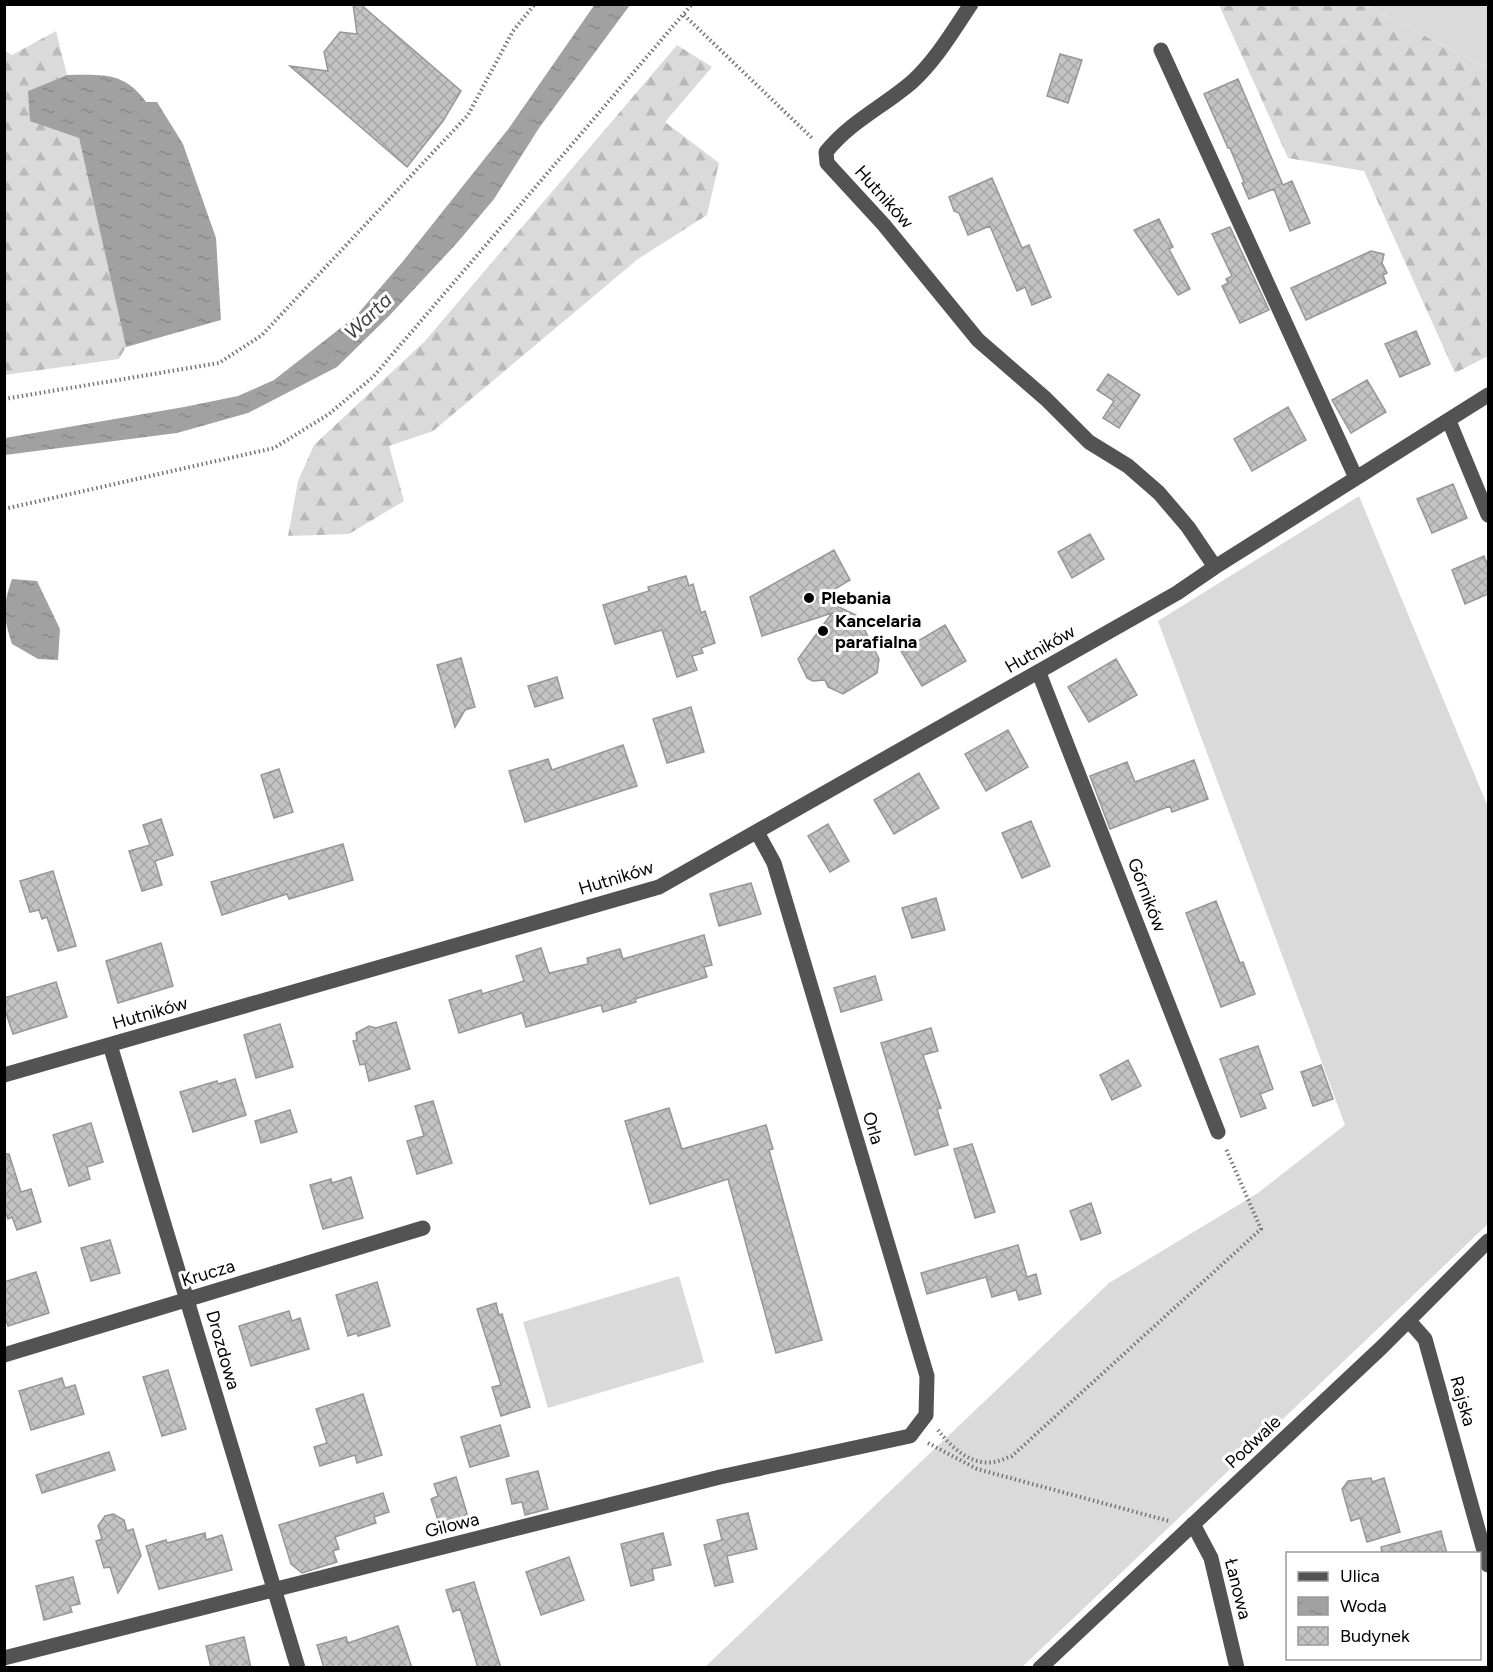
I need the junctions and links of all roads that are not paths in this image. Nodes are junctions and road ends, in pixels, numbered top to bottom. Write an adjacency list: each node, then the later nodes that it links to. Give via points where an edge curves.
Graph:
1 (972, 4): 7 (street, Hutników, via 939,52 912,82 840,135 826,152 827,164 884,225 978,340 1089,442 1128,466 1159,493)
2 (1161, 50): 5 (street)
3 (1488, 395): 4 (street, Hutników)
4 (1449, 421): 5 (street, Hutników); 6 (street)
5 (1356, 478): 7 (street, Hutników)
6 (1488, 515)
7 (1215, 567): 8 (street, Hutników)
8 (1039, 673): 9 (street, Hutników); 12 (street, Górników)
9 (757, 832): 10 (street, Hutników, via 659,887); 18 (street, Orla, via 774,863 927,1376 926,1415)
10 (111, 1045): 11 (street, Hutników); 15 (street, Drozdowa)
11 (4, 1075)
12 (1218, 1132)
13 (423, 1228): 15 (street, Krucza)
14 (1488, 1241): 16 (street, Podwale)
15 (188, 1299): 17 (street, Krucza); 21 (street, Drozdowa)
16 (1409, 1321): 19 (street, Podwale); 20 (street, Rajska, via 1425,1339)
17 (4, 1354)
18 (910, 1436): 21 (street, Gilowa, via 720,1477)
19 (1193, 1524): 24 (street, Podwale); 25 (street, Łanowa, via 1211,1558)
20 (1488, 1565)
21 (274, 1590): 22 (street, Gilowa); 23 (street, Drozdowa)
22 (4, 1658)
23 (298, 1668)
24 (1040, 1668)
25 (1237, 1668)

